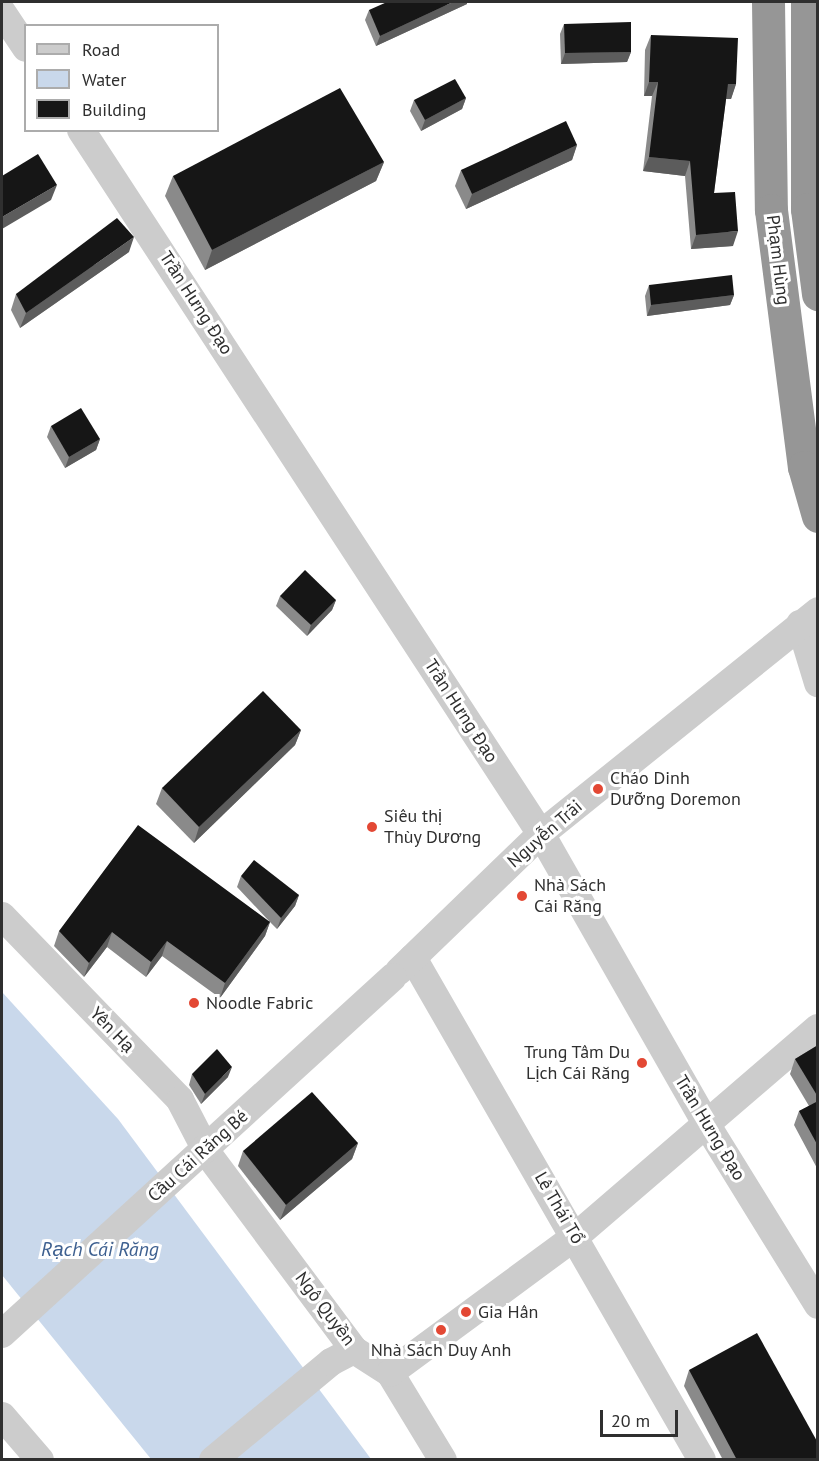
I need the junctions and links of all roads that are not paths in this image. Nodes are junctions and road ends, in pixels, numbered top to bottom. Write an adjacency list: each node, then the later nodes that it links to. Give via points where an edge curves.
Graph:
1 (768, 2): 7 (highway, Phạm Hùng, via 771,210 804,467)
2 (807, 2): 6 (highway, Phạm Hùng, via 807,209)
3 (2, 12): 4 (street)
4 (24, 45)
5 (82, 132): 10 (street, Trần Hưng Đạo)
6 (818, 294)
7 (818, 516)
8 (809, 618): 9 (street); 10 (street, Nguyễn Trãi)
9 (818, 683)
10 (541, 834): 12 (street, Nguyễn Trãi); 14 (street, Trần Hưng Đạo)
11 (2, 916): 15 (street, Yên Hạ, via 180,1100)
12 (403, 968): 16 (street, Lê Thái Tổ); 18 (street, Cầu Cái Răng Bé, bridge)
13 (818, 1028): 14 (street)
14 (705, 1122): 16 (street); 17 (street, Trần Hưng Đạo)
15 (208, 1154): 19 (street, Ngô Quyền)
16 (576, 1236): 20 (street); 25 (street, Lê Thái Tổ)
17 (818, 1305)
18 (2, 1334)
19 (343, 1356): 20 (street, Ngô Quyền); 23 (street)
20 (390, 1373): 24 (street, Ngô Quyền)
21 (2, 1416): 22 (street)
22 (40, 1460)
23 (213, 1460)
24 (443, 1460)
25 (702, 1460)

